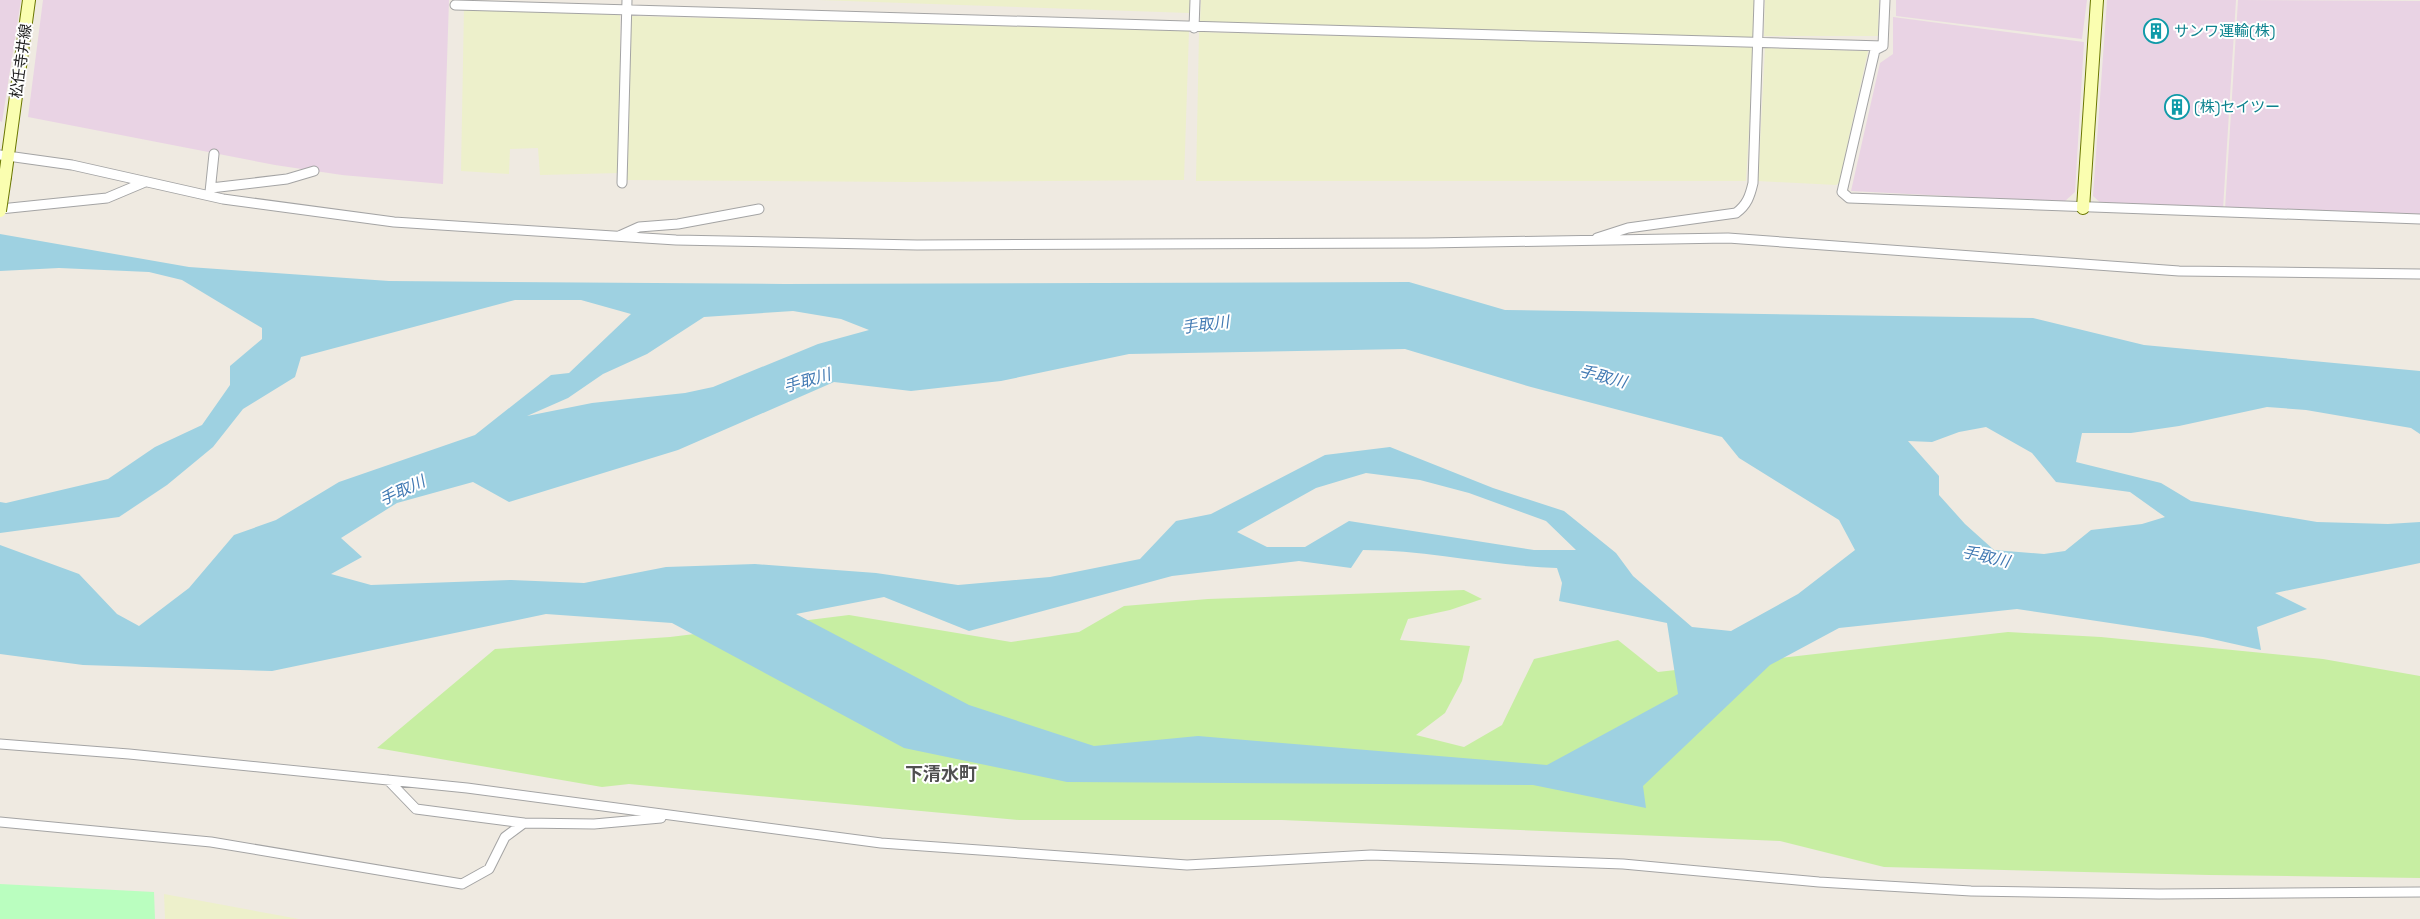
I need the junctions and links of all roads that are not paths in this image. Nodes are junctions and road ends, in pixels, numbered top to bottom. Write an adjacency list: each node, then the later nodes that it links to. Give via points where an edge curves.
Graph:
1 (29, 0): 12 (main road, 松任寺井線)
2 (1195, 0): 8 (street)
3 (1759, 0): 9 (street)
4 (1885, 0): 10 (street)
5 (2096, 0): 18 (main road)
6 (455, 5): 7 (street)
7 (627, 5): 8 (street); 15 (street)
8 (1194, 28): 9 (street)
9 (1758, 42): 10 (street); 22 (street, via 1753,183 1750,198 1744,206 1736,214 1628,228)
10 (1883, 46): 18 (street, via 1875,50 1842,190 1849,198)
11 (214, 154): 16 (street)
12 (4, 156): 14 (street, via 72,165); 19 (main road, 松任寺井線, bridge, via 5,177)
13 (314, 171): 16 (street, via 287,180)
14 (145, 182): 16 (street); 19 (street, via 107,198)
15 (622, 183)
16 (210, 191): 21 (street, via 394,222)
17 (759, 208): 21 (street, via 678,224 639,226)
18 (2083, 208): 20 (street)
19 (0, 210)
20 (2420, 219)
21 (619, 236): 22 (street, via 917,245 1427,243)
22 (1595, 239): 23 (street, via 1728,238 2179,271)
23 (2420, 274)
24 (0, 744): 25 (street)
25 (388, 780): 26 (street); 28 (street, via 416,809)
26 (679, 817): 28 (street, via 594,824); 29 (street, via 881,843 1186,865 1371,855 1622,864 1820,882 1970,891 2159,894)
27 (0, 822): 28 (street, via 211,842 462,884 489,869 504,837)
28 (524, 823)
29 (2420, 892)

